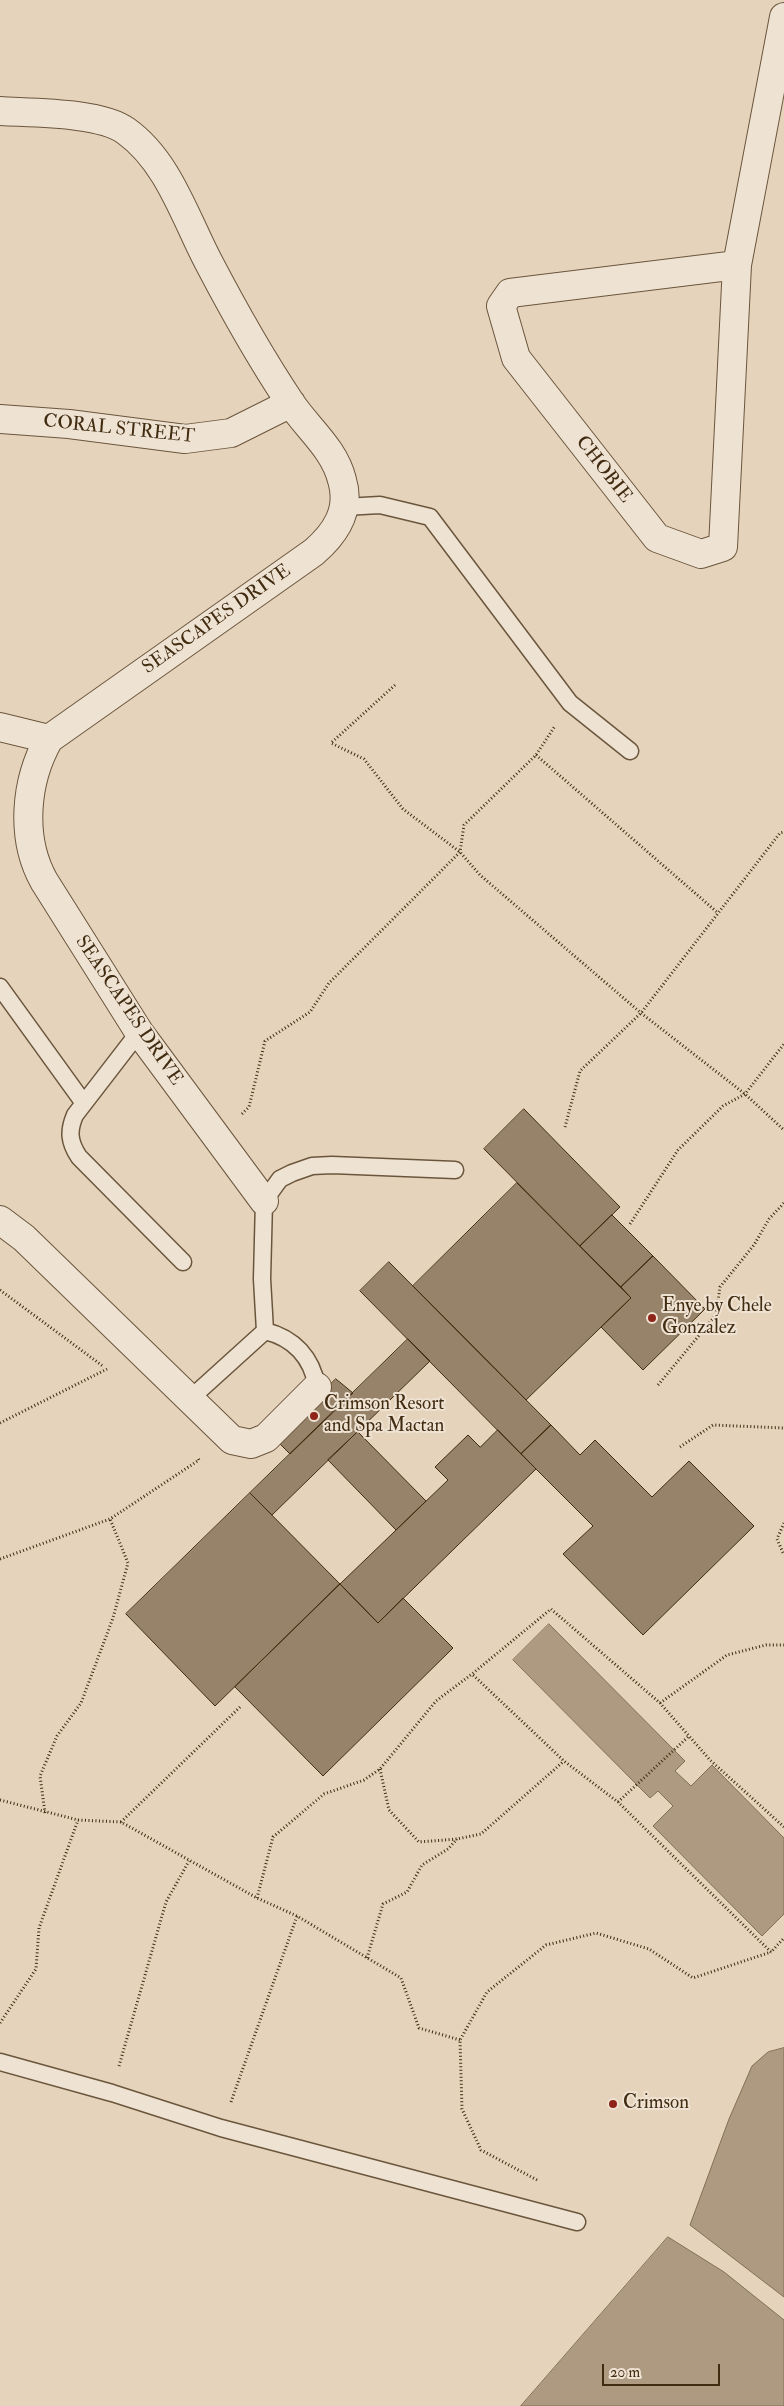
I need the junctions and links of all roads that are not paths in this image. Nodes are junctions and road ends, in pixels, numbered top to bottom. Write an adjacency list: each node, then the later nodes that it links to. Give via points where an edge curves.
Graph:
1 (784, 17): 3 (street, CHOBIE)
2 (0, 111): 4 (street, SEASCAPES DRIVE, via 84,117 124,129 140,141 165,176 235,310)
3 (737, 265): 3 (street, CHOBIE, via 510,293 502,306 516,358 657,538 701,554 723,547)
4 (291, 404): 5 (street, CORAL STREET, via 231,433 185,439); 6 (street, SEASCAPES DRIVE, via 337,464)
5 (0, 419)
6 (344, 507): 8 (street, SEASCAPES DRIVE, via 333,533 314,552); 9 (lane, via 380,505 430,517 570,703)
7 (0, 727): 8 (street)
8 (49, 739): 11 (street, SEASCAPES DRIVE, via 35,768 30,799 29,832 34,863)
9 (630, 751)
10 (0, 987): 12 (lane)
11 (139, 1032): 12 (lane); 14 (street, SEASCAPES DRIVE)
12 (83, 1102): 16 (lane, via 70,1126 72,1147)
13 (455, 1170): 14 (lane, via 312,1166 280,1179)
14 (264, 1201): 17 (lane, via 262,1279)
15 (0, 1220): 19 (street, via 31,1244)
16 (183, 1262)
17 (265, 1332): 18 (lane, via 279,1335 301,1351 314,1370); 19 (lane)
18 (317, 1387): 19 (street, via 266,1438 251,1444 232,1440)
19 (191, 1398)
20 (0, 2062): 21 (lane, via 221,2128)
21 (577, 2222)

